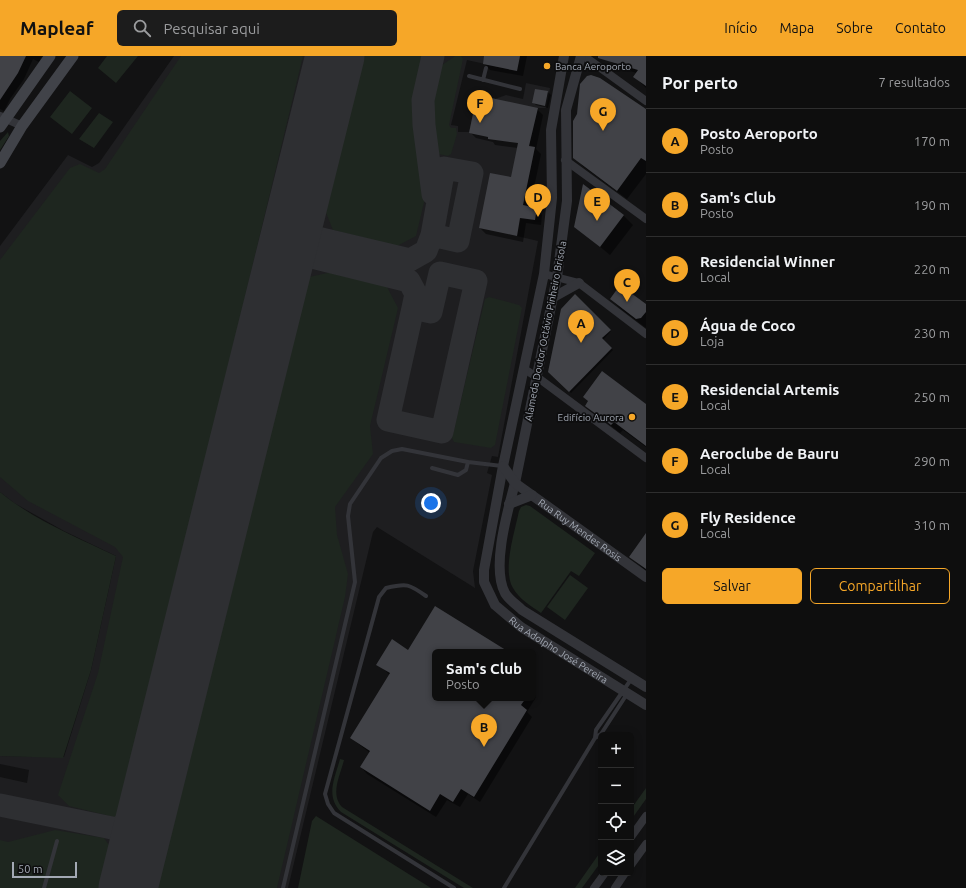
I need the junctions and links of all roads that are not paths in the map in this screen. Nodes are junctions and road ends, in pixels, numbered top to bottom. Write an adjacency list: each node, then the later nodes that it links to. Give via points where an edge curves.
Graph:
1 (50, 56): 10 (main road)
2 (73, 56): 11 (main road)
3 (564, 56): 14 (street, Alameda Doutor Octávio Pinheiro Brisola, via 551,130)
4 (582, 56): 9 (street); 12 (street, Alameda Doutor Octávio Pinheiro Brisola, via 566,110)
5 (486, 68): 7 (lane)
6 (468, 76): 7 (lane)
7 (483, 80): 8 (lane)
8 (520, 89)
9 (646, 101)
10 (2, 121): 11 (street)
11 (22, 126): 13 (main road)
12 (565, 160): 15 (street, Alameda Doutor Octávio Pinheiro Brisola); 16 (street)
13 (0, 163)
14 (552, 198): 15 (street); 17 (street, Alameda Doutor Octávio Pinheiro Brisola)
15 (567, 201): 18 (street, Alameda Doutor Octávio Pinheiro Brisola)
16 (646, 219)
17 (544, 274): 18 (street); 22 (street, Alameda Doutor Octávio Pinheiro Brisola)
18 (556, 277): 19 (street); 20 (street, Alameda Doutor Octávio Pinheiro Brisola)
19 (579, 283): 20 (street); 21 (street)
20 (552, 298): 23 (street, Alameda Doutor Octávio Pinheiro Brisola)
21 (646, 333)
22 (524, 370): 23 (street); 26 (street, Alameda Doutor Octávio Pinheiro Brisola)
23 (537, 377): 24 (street); 28 (street, Alameda Doutor Octávio Pinheiro Brisola)
24 (646, 458)
25 (468, 462): 26 (lane); 27 (lane, via 466,470 458,475); 47 (lane, via 402,449 392,450 381,458 350,504 348,516 355,582)
26 (503, 466): 28 (street, Rua Ruy Mendes Rosis); 33 (street, Alameda Doutor Octávio Pinheiro Brisola)
27 (432, 468)
28 (515, 483): 29 (street, Rua Ruy Mendes Rosis); 30 (street, Alameda Doutor Octávio Pinheiro Brisola)
29 (532, 495): 30 (street); 31 (street, Rua Ruy Mendes Rosis)
30 (509, 504): 32 (street, Alameda Doutor Octávio Pinheiro Brisola, via 499,562)
31 (646, 577)
32 (500, 581): 35 (street, Rua Adolpho José Pereira, via 505,594 522,610)
33 (484, 582): 37 (street, Rua Adolpho José Pereira, via 495,605 521,627)
34 (426, 596): 48 (lane, via 411,585 403,584 386,588 379,597 325,794 334,813)
35 (633, 678): 36 (street, Rua Adolpho José Pereira); 37 (lane)
36 (646, 687)
37 (625, 693): 38 (street, Rua Adolpho José Pereira); 49 (lane, via 596,730 595,738)
38 (646, 705)
39 (646, 816): 40 (street)
40 (634, 833)
41 (57, 841): 46 (lane)
42 (646, 844): 43 (street)
43 (634, 861)
44 (603, 876): 50 (street)
45 (623, 876): 51 (street)
46 (44, 888)
47 (282, 888)
48 (454, 888)
49 (504, 888)
50 (594, 888)
51 (615, 888)

